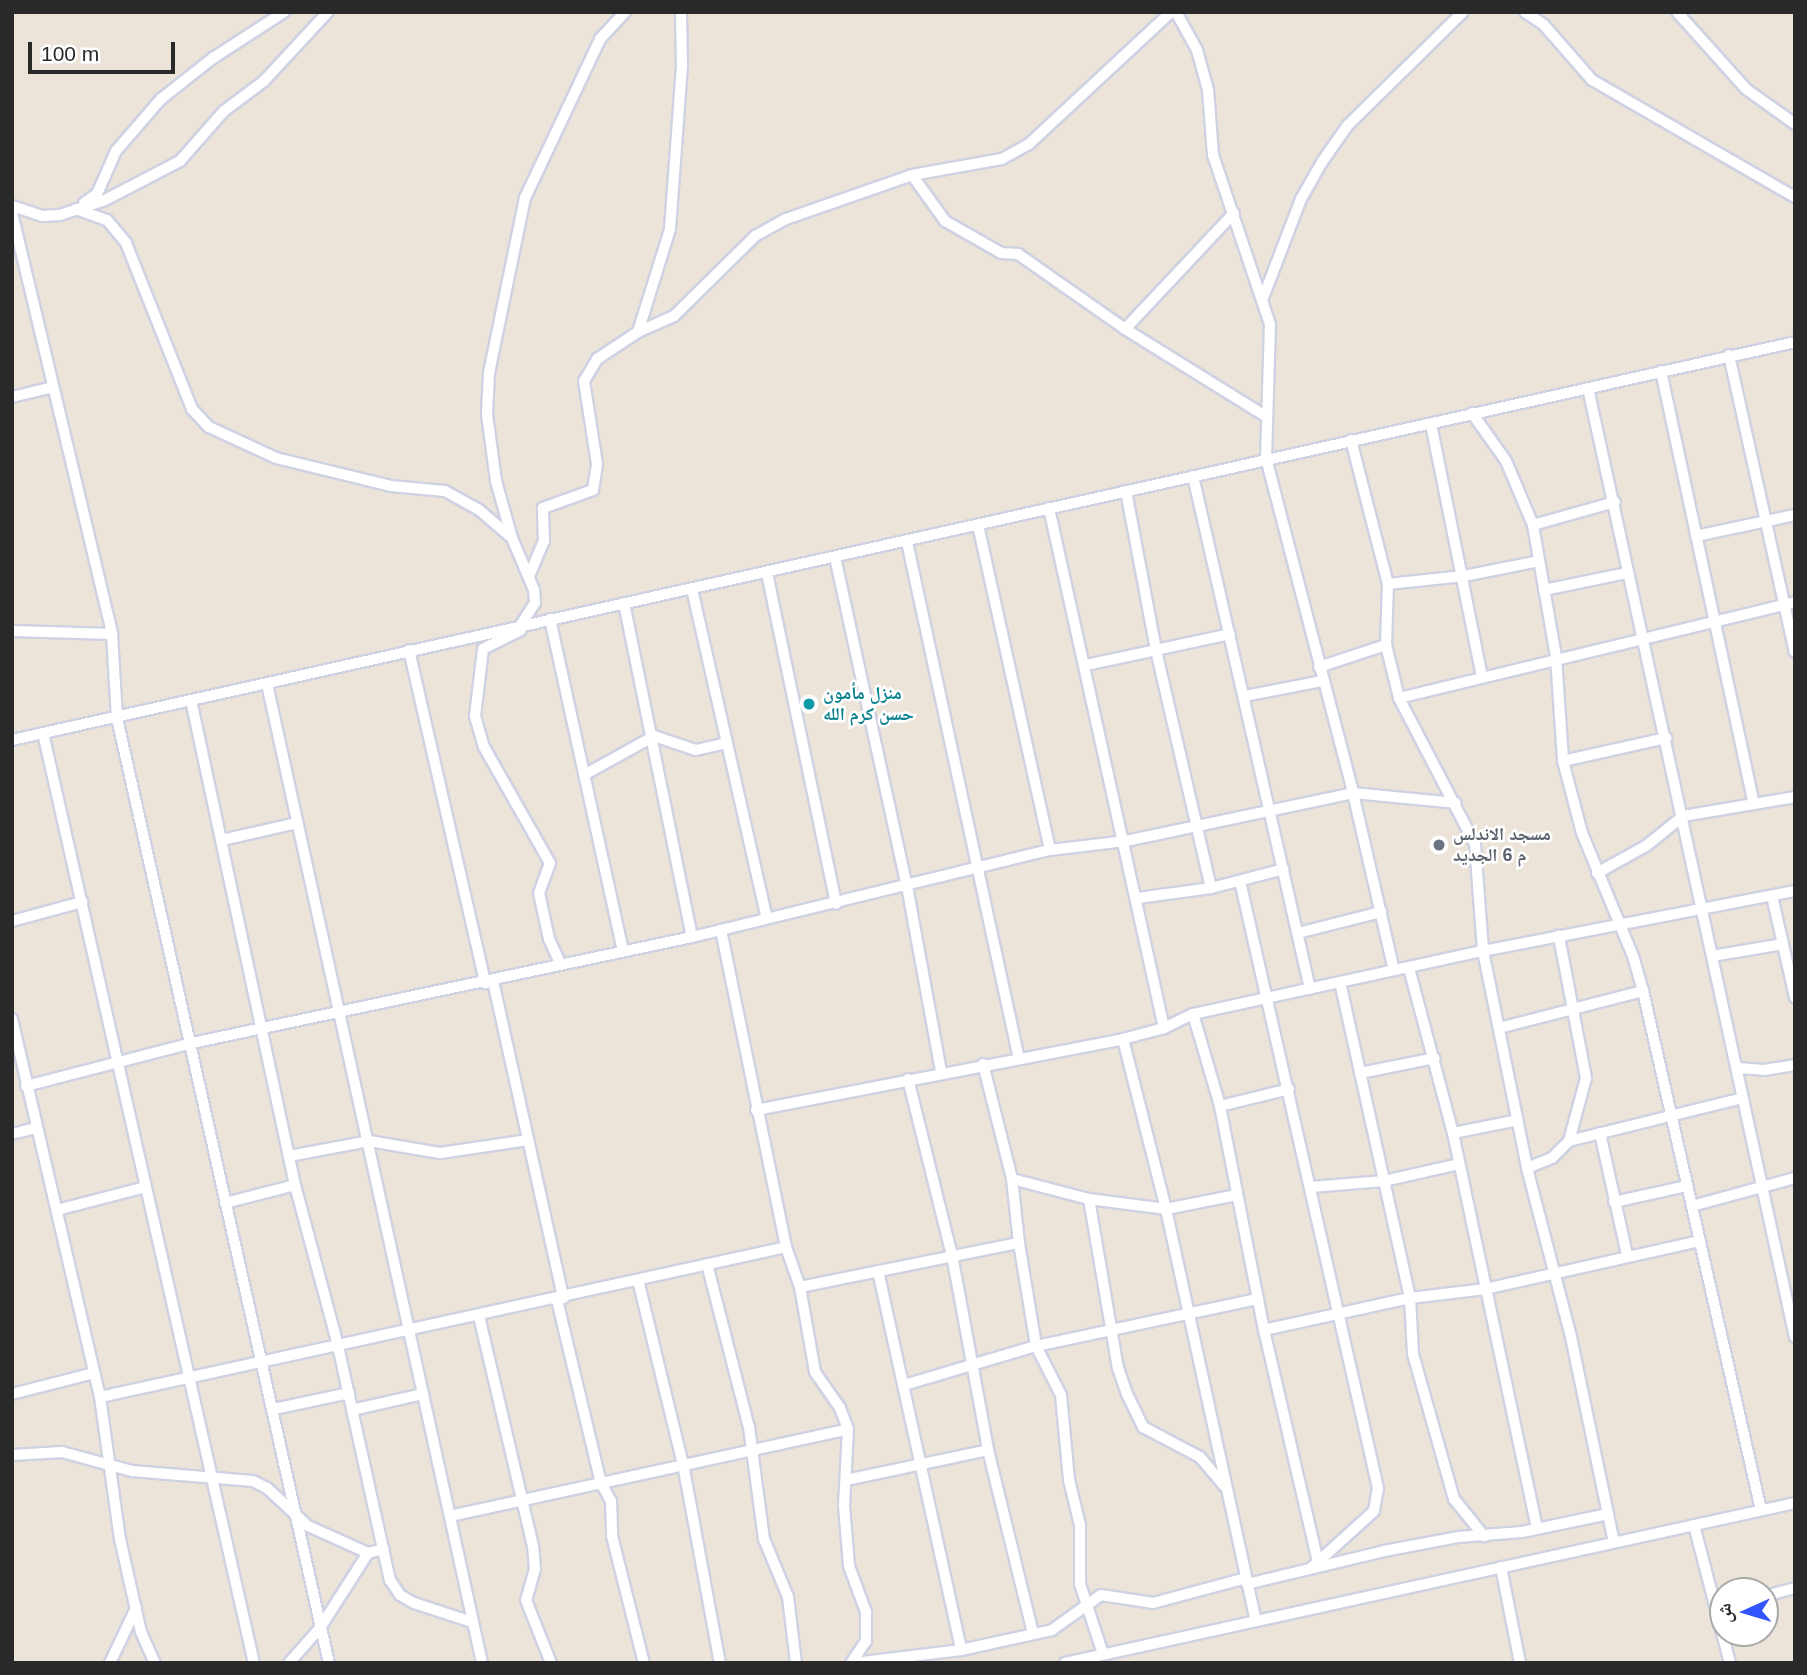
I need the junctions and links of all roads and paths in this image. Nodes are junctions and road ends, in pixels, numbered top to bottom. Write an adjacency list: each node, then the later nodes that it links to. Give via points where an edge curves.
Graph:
1 (284, 12): 13 (street, via 161,99 116,151 97,194)
2 (328, 12): 13 (street, via 264,81 224,111 180,161 105,200)
3 (625, 12): 39 (street, via 600,39 525,198 487,401 492,458)
4 (681, 12): 18 (street, via 682,66 670,229)
5 (1173, 12): 10 (street, via 1029,144 983,164); 15 (street, via 1197,50 1208,90 1213,155)
6 (1463, 12): 16 (street, via 1348,125 1322,162 1301,199)
7 (1525, 12): 11 (street, via 1544,25 1592,80)
8 (1677, 12): 9 (street, via 1746,89)
9 (1795, 124)
10 (912, 175): 17 (street, via 945,221 1001,253 1018,254); 18 (street, via 814,206 755,236 674,316)
11 (1795, 197)
12 (12, 206): 13 (street, via 43,216)
13 (76, 209): 39 (street, via 107,220 126,243 192,409 209,427 276,458 391,486 444,492 478,509)
14 (12, 213): 22 (street)
15 (1234, 213): 16 (street); 17 (street)
16 (1263, 298): 26 (street, via 1272,356)
17 (1125, 329): 26 (street)
18 (638, 332): 45 (street, via 588,369 584,402 597,464 593,490 543,508 544,541)
19 (1795, 342): 20 (street)
20 (1729, 355): 21 (street); 35 (street)
21 (1661, 372): 23 (street); 38 (street)
22 (53, 387): 24 (street); 57 (street)
23 (1588, 388): 25 (street); 32 (street)
24 (12, 397)
25 (1472, 413): 27 (street); 37 (street, via 1506,461)
26 (1267, 417): 29 (street)
27 (1431, 424): 28 (street); 46 (street)
28 (1351, 440): 29 (street); 47 (street)
29 (1266, 458): 30 (street); 66 (street)
30 (1193, 476): 31 (street); 58 (street)
31 (1126, 491): 33 (street); 62 (street)
32 (1615, 502): 37 (street); 44 (street)
33 (1049, 508): 36 (street); 65 (street)
34 (1795, 515): 35 (street)
35 (1765, 523): 38 (street); 51 (street)
36 (978, 525): 40 (street); 91 (street)
37 (1533, 525): 42 (street)
38 (1696, 536): 53 (street)
39 (512, 538): 45 (street)
40 (907, 541): 41 (street); 92 (street)
41 (835, 557): 43 (street); 96 (street)
42 (1539, 561): 46 (street); 49 (street)
43 (767, 573): 48 (street); 102 (street)
44 (1627, 573): 49 (street); 59 (street)
45 (529, 576): 55 (street, via 535,603)
46 (1464, 576): 47 (street); 67 (street)
47 (1388, 584): 60 (street)
48 (692, 589): 50 (street); 78 (street)
49 (1544, 590): 64 (street)
50 (624, 603): 52 (street); 75 (street)
51 (1789, 603): 53 (street); 63 (street)
52 (551, 619): 54 (street); 80 (street)
53 (1714, 621): 59 (street); 84 (street)
54 (534, 623): 55 (street); 116 (street, via 483,649 475,716 484,747 550,863 539,893 549,939)
55 (520, 626): 61 (street)
56 (12, 631): 57 (street)
57 (112, 634): 73 (street)
58 (1230, 634): 62 (street); 70 (street)
59 (1644, 639): 64 (street); 76 (street)
60 (1386, 645): 66 (street); 71 (street)
61 (409, 650): 69 (street); 119 (street)
62 (1156, 650): 65 (street); 88 (street)
63 (1795, 652)
64 (1556, 657): 67 (street); 79 (street)
65 (1086, 665): 90 (street)
66 (1319, 667): 68 (street)
67 (1482, 676): 71 (street)
68 (1322, 681): 70 (street); 81 (street)
69 (267, 684): 72 (street); 87 (street)
70 (1245, 696): 85 (street)
71 (1399, 698): 83 (street)
72 (191, 700): 73 (street); 89 (street)
73 (117, 718): 74 (street); 133 (street)
74 (43, 733): 77 (street); 101 (street)
75 (654, 736): 78 (street, via 696,750); 80 (street); 111 (street)
76 (1666, 738): 79 (street); 86 (street)
77 (12, 740)
78 (727, 743): 105 (street)
79 (1563, 761): 94 (street)
80 (584, 775): 113 (street)
81 (1353, 793): 83 (street); 85 (street); 104 (street)
82 (1795, 797): 84 (street)
83 (1456, 803): 114 (street, via 1475,844)
84 (1754, 804): 86 (street)
85 (1271, 810): 88 (street); 93 (street)
86 (1683, 816): 94 (street, via 1646,846); 103 (street)
87 (297, 822): 89 (street); 126 (street)
88 (1198, 826): 90 (street); 97 (street)
89 (222, 840): 130 (street)
90 (1126, 841): 91 (street); 100 (street)
91 (1050, 850): 92 (street)
92 (981, 867): 96 (street); 135 (street)
93 (1284, 869): 95 (street); 109 (street)
94 (1597, 873): 107 (street)
95 (1240, 880): 97 (street); 124 (street)
96 (907, 886): 102 (street); 140 (street)
97 (1211, 888): 100 (street)
98 (1795, 891): 99 (street)
99 (1772, 896): 103 (street); 112 (street)
100 (1138, 898): 131 (street)
101 (82, 902): 106 (street); 136 (street)
102 (836, 904): 105 (street)
103 (1703, 909): 107 (street); 115 (street)
104 (1381, 912): 109 (street); 118 (street)
105 (767, 919): 108 (street)
106 (12, 921)
107 (1618, 925): 110 (street); 122 (street)
108 (721, 930): 111 (street); 147 (street)
109 (1298, 933): 121 (street)
110 (1559, 936): 114 (street); 125 (street)
111 (692, 937): 113 (street)
112 (1783, 944): 115 (street); 123 (street)
113 (623, 951): 116 (street)
114 (1483, 951): 117 (street); 129 (street)
115 (1712, 956): 139 (street)
116 (560, 963): 119 (street)
117 (1409, 968): 118 (street); 134 (street)
118 (1394, 970): 120 (street)
119 (489, 982): 126 (street); 154 (street)
120 (1340, 982): 121 (street); 141 (street)
121 (1310, 989): 124 (street)
122 (1643, 992): 125 (street); 148 (street)
123 (1795, 997)
124 (1268, 998): 127 (street); 144 (street)
125 (1572, 1009): 129 (street); 156 (street, via 1586,1078)
126 (337, 1011): 130 (street); 155 (street)
127 (1193, 1014): 131 (street); 146 (street)
128 (12, 1019): 143 (street)
129 (1499, 1027): 149 (street)
130 (262, 1028): 133 (street); 157 (street)
131 (1164, 1028): 132 (street)
132 (1123, 1039): 135 (street); 173 (street)
133 (192, 1043): 136 (street); 171 (street)
134 (1435, 1058): 141 (street); 151 (street)
135 (1019, 1059): 137 (street)
136 (118, 1062): 143 (street); 166 (street)
137 (983, 1064): 140 (street); 161 (street)
138 (1795, 1065): 139 (street)
139 (1737, 1068): 145 (street)
140 (940, 1071): 142 (street)
141 (1360, 1073): 162 (street)
142 (908, 1079): 147 (street); 178 (street)
143 (26, 1086): 150 (street)
144 (1289, 1089): 146 (street); 167 (street)
145 (1743, 1098): 148 (street); 164 (street)
146 (1220, 1106): 168 (street)
147 (756, 1110): 177 (street)
148 (1670, 1115): 152 (street); 165 (street)
149 (1518, 1120): 151 (street); 159 (street)
150 (36, 1128): 153 (street); 174 (street)
151 (1453, 1133): 158 (street)
152 (1600, 1133): 156 (street); 170 (street)
153 (12, 1134)
154 (528, 1140): 155 (street, via 440,1153); 187 (street)
155 (369, 1141): 157 (street); 193 (street)
156 (1569, 1141): 159 (street, via 1552,1158)
157 (289, 1156): 163 (street)
158 (1459, 1164): 162 (street); 185 (street)
159 (1527, 1168): 181 (street)
160 (1795, 1178): 164 (street)
161 (1013, 1179): 169 (street); 176 (street)
162 (1384, 1181): 167 (street); 186 (street)
163 (295, 1185): 171 (street); 196 (street)
164 (1762, 1185): 172 (street); 195 (street)
165 (1687, 1186): 170 (street); 172 (street)
166 (146, 1187): 174 (street); 201 (street)
167 (1311, 1187): 189 (street)
168 (1237, 1195): 173 (street); 188 (street)
169 (1089, 1199): 173 (street); 194 (street)
170 (1614, 1202): 179 (street)
171 (225, 1203): 198 (street)
172 (1692, 1206): 175 (street)
173 (1166, 1209): 190 (street)
174 (57, 1210): 200 (street)
175 (1700, 1241): 179 (street); 222 (street)
176 (1019, 1243): 178 (street); 197 (street)
177 (786, 1247): 180 (street); 184 (street)
178 (952, 1255): 182 (street); 199 (street)
179 (1627, 1255): 181 (street)
180 (708, 1264): 183 (street); 210 (street)
181 (1553, 1270): 185 (street); 223 (street)
182 (878, 1271): 184 (street); 202 (street)
183 (638, 1280): 187 (street); 213 (street)
184 (800, 1287): 209 (street, via 815,1372 840,1408)
185 (1485, 1289): 186 (street); 227 (street)
186 (1410, 1298): 189 (street); 228 (street, via 1413,1354 1454,1499)
187 (560, 1299): 191 (street); 218 (street)
188 (1258, 1299): 190 (street); 192 (street)
189 (1338, 1312): 192 (street); 232 (street, via 1378,1488 1374,1511)
190 (1187, 1315): 194 (street); 219 (street)
191 (478, 1316): 193 (street); 220 (street)
192 (1264, 1329): 232 (street)
193 (409, 1330): 196 (street); 205 (street)
194 (1114, 1330): 197 (street); 219 (street, via 1118,1368 1143,1427 1200,1457)
195 (1795, 1337)
196 (338, 1346): 198 (street); 203 (street)
197 (1036, 1346): 199 (street); 236 (street, via 1061,1395 1069,1480 1080,1525 1080,1584)
198 (262, 1363): 201 (street); 207 (street)
199 (971, 1363): 202 (street); 211 (street)
200 (94, 1373): 204 (street); 206 (street)
201 (189, 1378): 206 (street); 217 (street)
202 (904, 1385): 215 (street)
203 (349, 1393): 207 (street); 208 (street)
204 (12, 1394)
205 (423, 1394): 208 (street); 224 (street)
206 (100, 1397): 214 (street)
207 (274, 1409): 225 (street)
208 (352, 1410): 230 (street)
209 (848, 1429): 210 (street); 216 (street)
210 (753, 1450): 213 (street); 253 (street, via 764,1539 788,1597)
211 (988, 1450): 215 (street); 241 (street)
212 (12, 1455): 214 (street, via 62,1452)
213 (683, 1464): 218 (street); 252 (street)
214 (108, 1465): 217 (street); 237 (street)
215 (922, 1465): 216 (street); 242 (street)
216 (846, 1480): 254 (street, via 849,1566 866,1612 866,1641)
217 (214, 1481): 225 (street, via 253,1481 267,1488); 246 (street)
218 (601, 1483): 220 (street); 251 (street, via 611,1501 612,1536)
219 (1226, 1488): 235 (street)
220 (523, 1500): 224 (street); 250 (street, via 535,1561 526,1600)
221 (1795, 1503): 222 (street)
222 (1761, 1510): 226 (street)
223 (1608, 1514): 227 (street); 229 (street)
224 (450, 1516): 239 (street)
225 (296, 1517): 231 (street); 240 (street)
226 (1694, 1525): 229 (street); 234 (street)
227 (1537, 1528): 228 (street)
228 (1484, 1536): 232 (street)
229 (1614, 1542): 233 (street)
230 (384, 1549): 231 (street); 239 (street, via 390,1580 400,1595)
231 (368, 1553): 240 (street)
232 (1314, 1565): 235 (street)
233 (1501, 1567): 238 (street); 256 (street)
234 (1710, 1577)
235 (1247, 1581): 236 (street, via 1153,1603 1108,1595); 238 (street)
236 (1087, 1602): 241 (street, via 1061,1627); 243 (street)
237 (136, 1608): 244 (street); 245 (street)
238 (1256, 1621): 243 (street)
239 (472, 1622): 249 (street)
240 (320, 1628): 247 (street); 248 (street)
241 (1033, 1633): 242 (street)
242 (961, 1650): 254 (street)
243 (1103, 1654): 255 (street)
244 (110, 1663)
245 (155, 1663)
246 (254, 1663)
247 (289, 1663)
248 (329, 1663)
249 (482, 1663)
250 (551, 1663)
251 (644, 1663)
252 (720, 1663)
253 (796, 1663)
254 (853, 1663)
255 (1065, 1663)
256 (1520, 1663)

